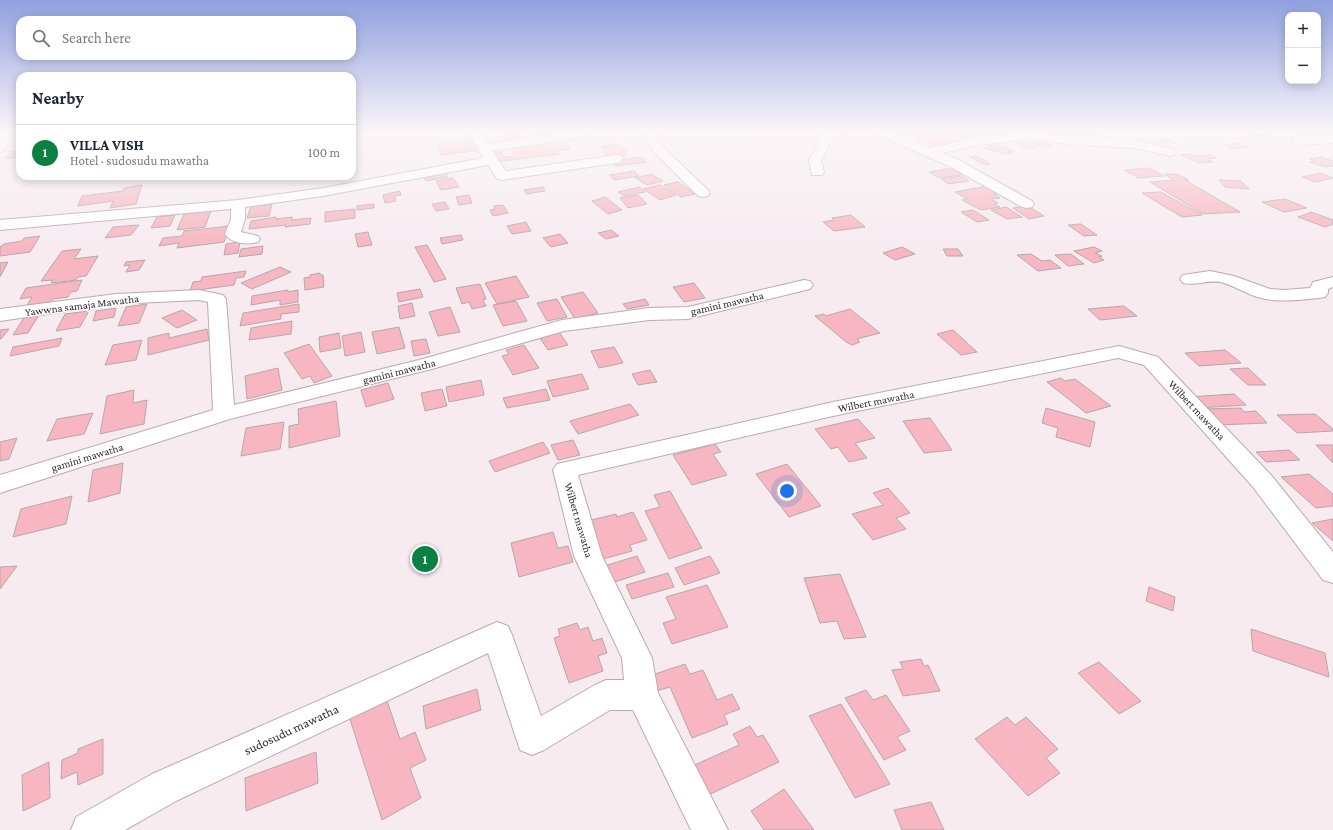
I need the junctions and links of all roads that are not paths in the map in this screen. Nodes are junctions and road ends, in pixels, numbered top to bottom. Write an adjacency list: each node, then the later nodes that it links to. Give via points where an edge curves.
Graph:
1 (410, 172): 7 (street, via 323,192)
2 (499, 172): 3 (street, via 502,176)
3 (531, 172)
4 (681, 172): 6 (street)
5 (970, 172): 8 (street)
6 (703, 193)
7 (238, 204): 9 (street); 10 (street, via 234,234 240,238)
8 (1027, 204)
9 (0, 225)
10 (252, 239)
11 (1189, 279): 12 (street, via 1202,275 1227,278 1263,293 1279,296 1319,293 1319,286)
12 (1333, 282)
13 (804, 285): 15 (street, gamini mawatha, via 688,313 649,314 562,326 425,365)
14 (0, 315): 15 (street, Yawwna samaja Mawatha, via 116,298 198,295 217,299)
15 (224, 414): 16 (street, gamini mawatha)
16 (0, 484)
17 (1333, 572): 18 (street, Wilbert mawatha, via 1262,480 1151,361 1119,352 833,409 565,470 588,556 637,658)
18 (642, 695): 19 (street, sudosudu mawatha, via 606,695 532,739 497,635 165,787); 20 (street)
19 (89, 830)
20 (710, 830)

